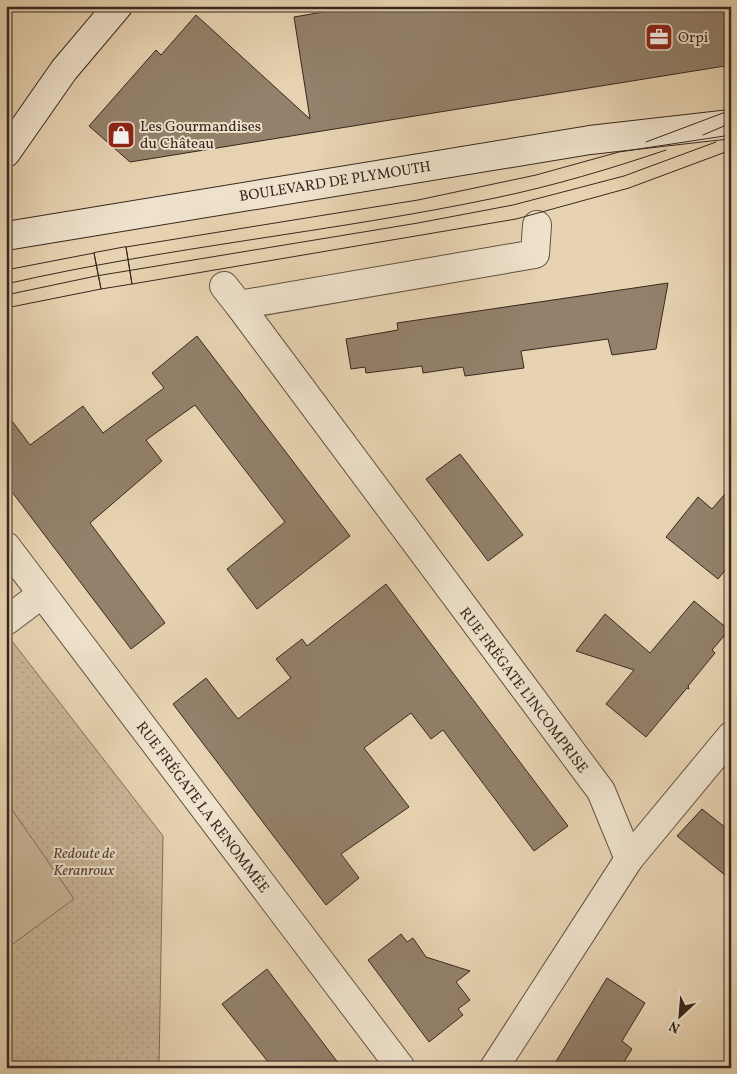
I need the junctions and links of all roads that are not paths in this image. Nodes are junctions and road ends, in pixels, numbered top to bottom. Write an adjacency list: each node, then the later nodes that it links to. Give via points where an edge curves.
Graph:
1 (118, 6): 5 (street, via 64,70)
2 (731, 117): 4 (street, BOULEVARD DE PLYMOUTH)
3 (731, 124): 4 (street, BOULEVARD DE PLYMOUTH)
4 (664, 131): 7 (street, BOULEVARD DE PLYMOUTH)
5 (6, 153)
6 (537, 225): 12 (street, RUE FRÉGATE L'INCOMPRISE, via 536,254 232,296 601,791)
7 (6, 236)
8 (6, 546): 9 (street, RUE FRÉGATE LA RENOMMÉE)
9 (42, 594): 10 (street); 13 (street, RUE FRÉGATE LA RENOMMÉE)
10 (6, 621)
11 (731, 736): 12 (street)
12 (628, 859): 14 (street)
13 (401, 1068)
14 (494, 1068)

